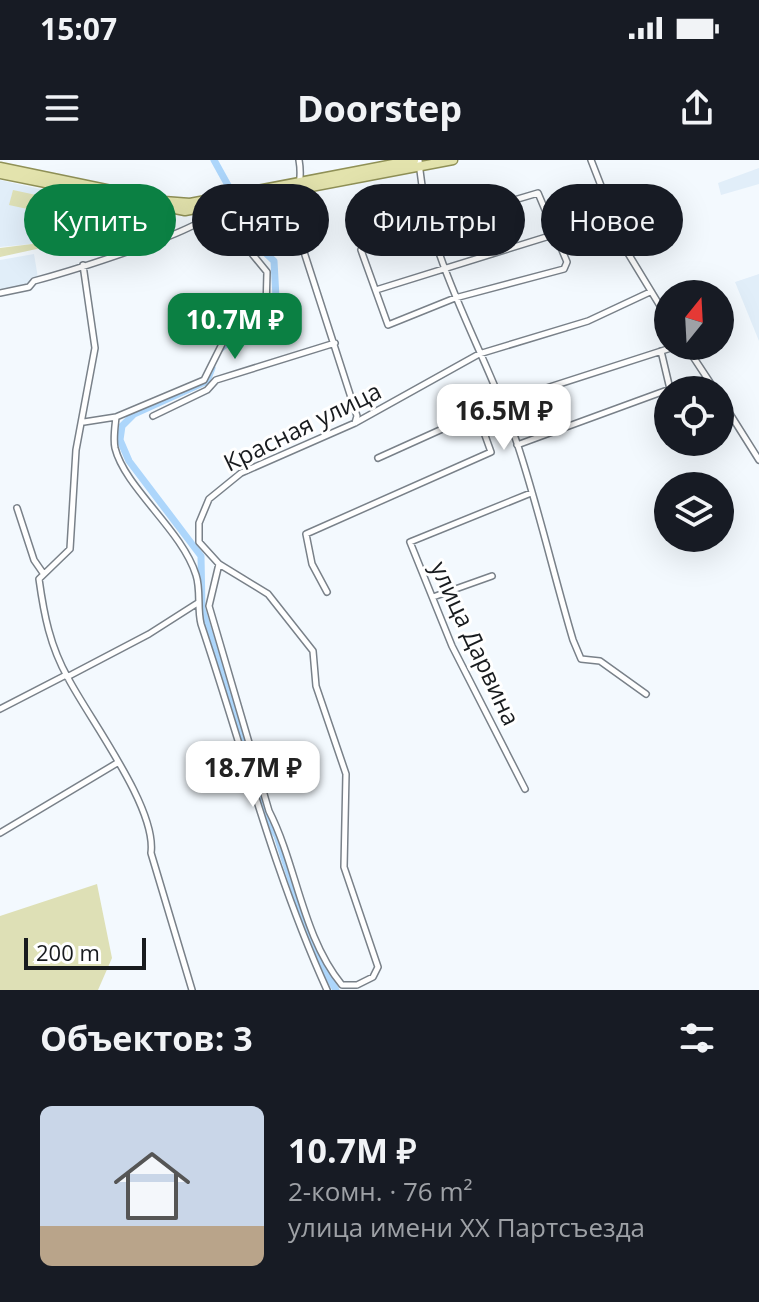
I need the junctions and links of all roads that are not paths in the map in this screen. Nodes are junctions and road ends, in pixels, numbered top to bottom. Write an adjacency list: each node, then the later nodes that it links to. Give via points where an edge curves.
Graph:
1 (299, 160): 7 (street)
2 (453, 160): 4 (main road)
3 (591, 160): 23 (street, via 626,250)
4 (417, 162): 7 (main road); 8 (street)
5 (0, 167): 11 (main road)
6 (0, 174): 12 (main road, via 174,210)
7 (305, 184)
8 (420, 184)
9 (525, 197): 10 (street, via 538,193)
10 (541, 200)
11 (192, 204)
12 (192, 209)
13 (192, 226): 20 (street)
14 (541, 239): 21 (street)
15 (254, 256): 34 (street, via 267,272 266,310 223,342 204,380)
16 (306, 256): 27 (street)
17 (363, 256): 22 (street)
18 (439, 256): 21 (street)
19 (565, 256): 25 (street, via 564,269)
20 (83, 265): 24 (street); 36 (street, via 95,348)
21 (443, 268): 22 (street); 25 (street)
22 (376, 290): 25 (street, via 388,325)
23 (650, 292): 26 (street); 29 (street, Красная улица, via 588,321)
24 (0, 293)
25 (455, 298): 29 (street)
26 (654, 298)
27 (335, 343): 33 (street, via 216,380 207,390); 37 (street)
28 (654, 353): 31 (street)
29 (479, 354): 31 (street); 37 (street, Красная улица)
30 (663, 360): 38 (street, via 670,389)
31 (500, 403): 32 (street); 38 (street)
32 (477, 413): 39 (street); 46 (street, via 491,452 306,534 312,564)
33 (153, 416)
34 (116, 417): 36 (street); 48 (street, via 114,446 119,458 180,541 197,576)
35 (734, 420): 40 (street)
36 (84, 422): 44 (street, via 76,450 70,549)
37 (355, 423): 43 (street, Красная улица, via 241,473 214,491 198,537)
38 (517, 445): 41 (street)
39 (378, 458)
40 (759, 460)
41 (531, 493): 47 (street, улица Дарвина, via 410,542); 50 (street, via 581,659 600,661)
42 (17, 508): 44 (street)
43 (219, 564): 43 (street, Красная улица, via 209,606 269,811 317,944 342,985 357,985 373,977 378,967 344,867 346,774 316,686 313,651 268,594)
44 (43, 573): 49 (street, via 39,579 46,628)
45 (492, 576): 47 (street)
46 (327, 592)
47 (433, 597): 53 (street, улица Дарвина, via 452,646)
48 (196, 604): 49 (street); 56 (street, via 261,818 297,924)
49 (66, 676): 51 (street); 52 (street)
50 (646, 694)
51 (0, 709)
52 (117, 763): 54 (street); 55 (street, via 153,839 151,853)
53 (525, 789)
54 (0, 833)
55 (192, 990)
56 (327, 990)

